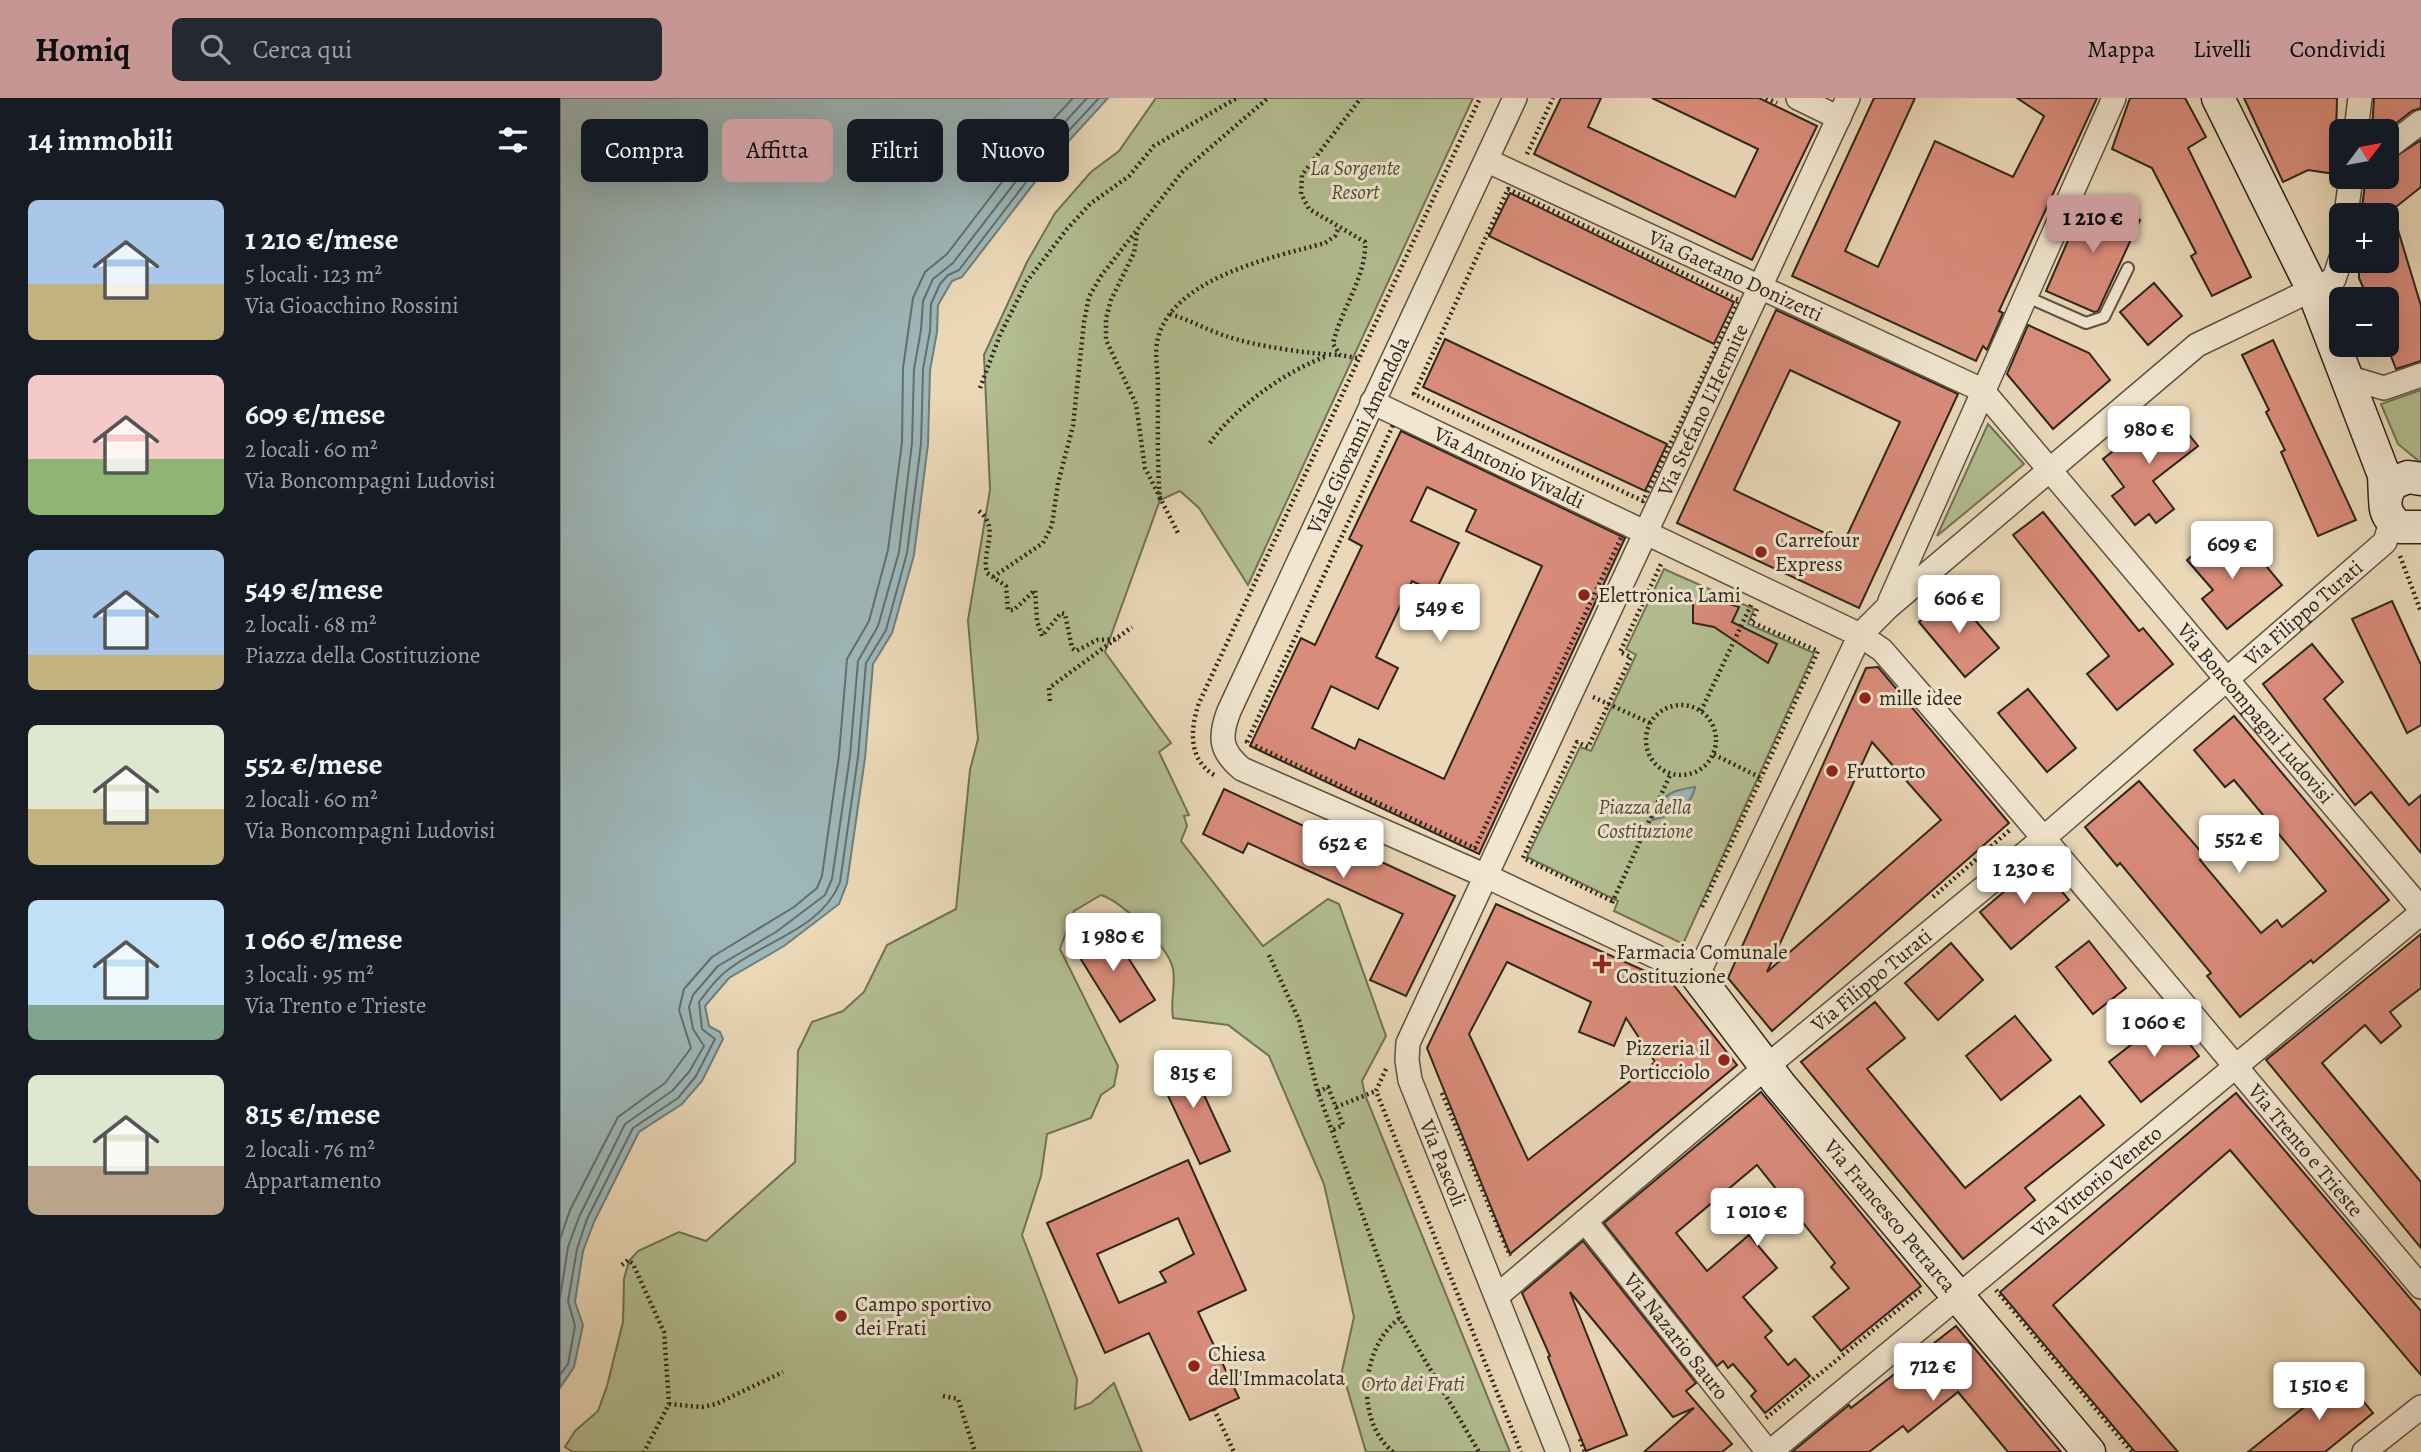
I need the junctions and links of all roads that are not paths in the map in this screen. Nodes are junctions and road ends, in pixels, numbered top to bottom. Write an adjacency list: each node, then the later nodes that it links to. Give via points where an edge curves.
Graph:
1 (1515, 98): 10 (street, Viale Giovanni Amendola)
2 (2218, 98): 14 (street)
3 (2360, 98): 7 (street)
4 (2112, 99): 15 (street)
5 (1793, 103): 6 (street)
6 (1844, 108): 13 (street, Via Stefano L'Hermite)
7 (2357, 119)
8 (2421, 122): 9 (street)
9 (2399, 139)
10 (1488, 161): 13 (street, Via Gaetano Donizetti); 19 (street, Viale Giovanni Amendola)
11 (2128, 268): 15 (lane, via 2104,317 2096,321 2086,323)
12 (2336, 273): 14 (street, via 2334,279)
13 (1762, 290): 18 (street, Via Gaetano Donizetti); 24 (street, Via Stefano L'Hermite)
14 (2313, 290): 17 (street); 21 (street, via 2197,345)
15 (2025, 296): 18 (street)
16 (2421, 375): 17 (street, via 2384,388)
17 (2347, 377): 20 (street)
18 (1982, 390): 21 (street, Via Boncompagni Ludovisi); 25 (street)
19 (1372, 402): 24 (street, Via Antonio Vivaldi); 29 (street, Viale Giovanni Amendola, via 1221,740 1227,756 1242,769)
20 (2361, 414): 22 (street, via 2395,461); 23 (street)
21 (2049, 468): 25 (street); 27 (street, Via Boncompagni Ludovisi)
22 (2419, 478): 23 (street, via 2400,479 2388,490)
23 (2406, 523): 27 (street, Via Filippo Turati, via 2389,529 2385,542)
24 (1647, 531): 26 (street); 29 (street, via 1564,683)
25 (1887, 607): 26 (street)
26 (1860, 635): 28 (street, Via Trento e Trieste, via 1882,650); 31 (street)
27 (2225, 680): 28 (street, Via Filippo Turati); 30 (street, Via Boncompagni Ludovisi)
28 (2046, 837): 32 (street, Via Filippo Turati); 33 (street, Via Trento e Trieste)
29 (1486, 876): 31 (street); 36 (street, Via Pascoli, via 1408,1043 1407,1060 1410,1080)
30 (2421, 911): 33 (street, Via Vittorio Veneto)
31 (1697, 976): 32 (street, Via Francesco Petrarca)
32 (1766, 1067): 34 (street, Via Filippo Turati); 37 (street, Via Francesco Petrarca)
33 (2234, 1067): 35 (street, Via Trento e Trieste); 37 (street, Via Vittorio Veneto)
34 (1586, 1221): 36 (street, Via Filippo Turati); 40 (street, Via Nazario Sauro)
35 (2421, 1287)
36 (1497, 1296): 39 (street, Via Pascoli)
37 (1958, 1297): 40 (street, Via Vittorio Veneto); 41 (street, Via Francesco Petrarca)
38 (2421, 1407): 42 (street)
39 (1558, 1452)
40 (1769, 1452)
41 (2089, 1452)
42 (2364, 1452)

